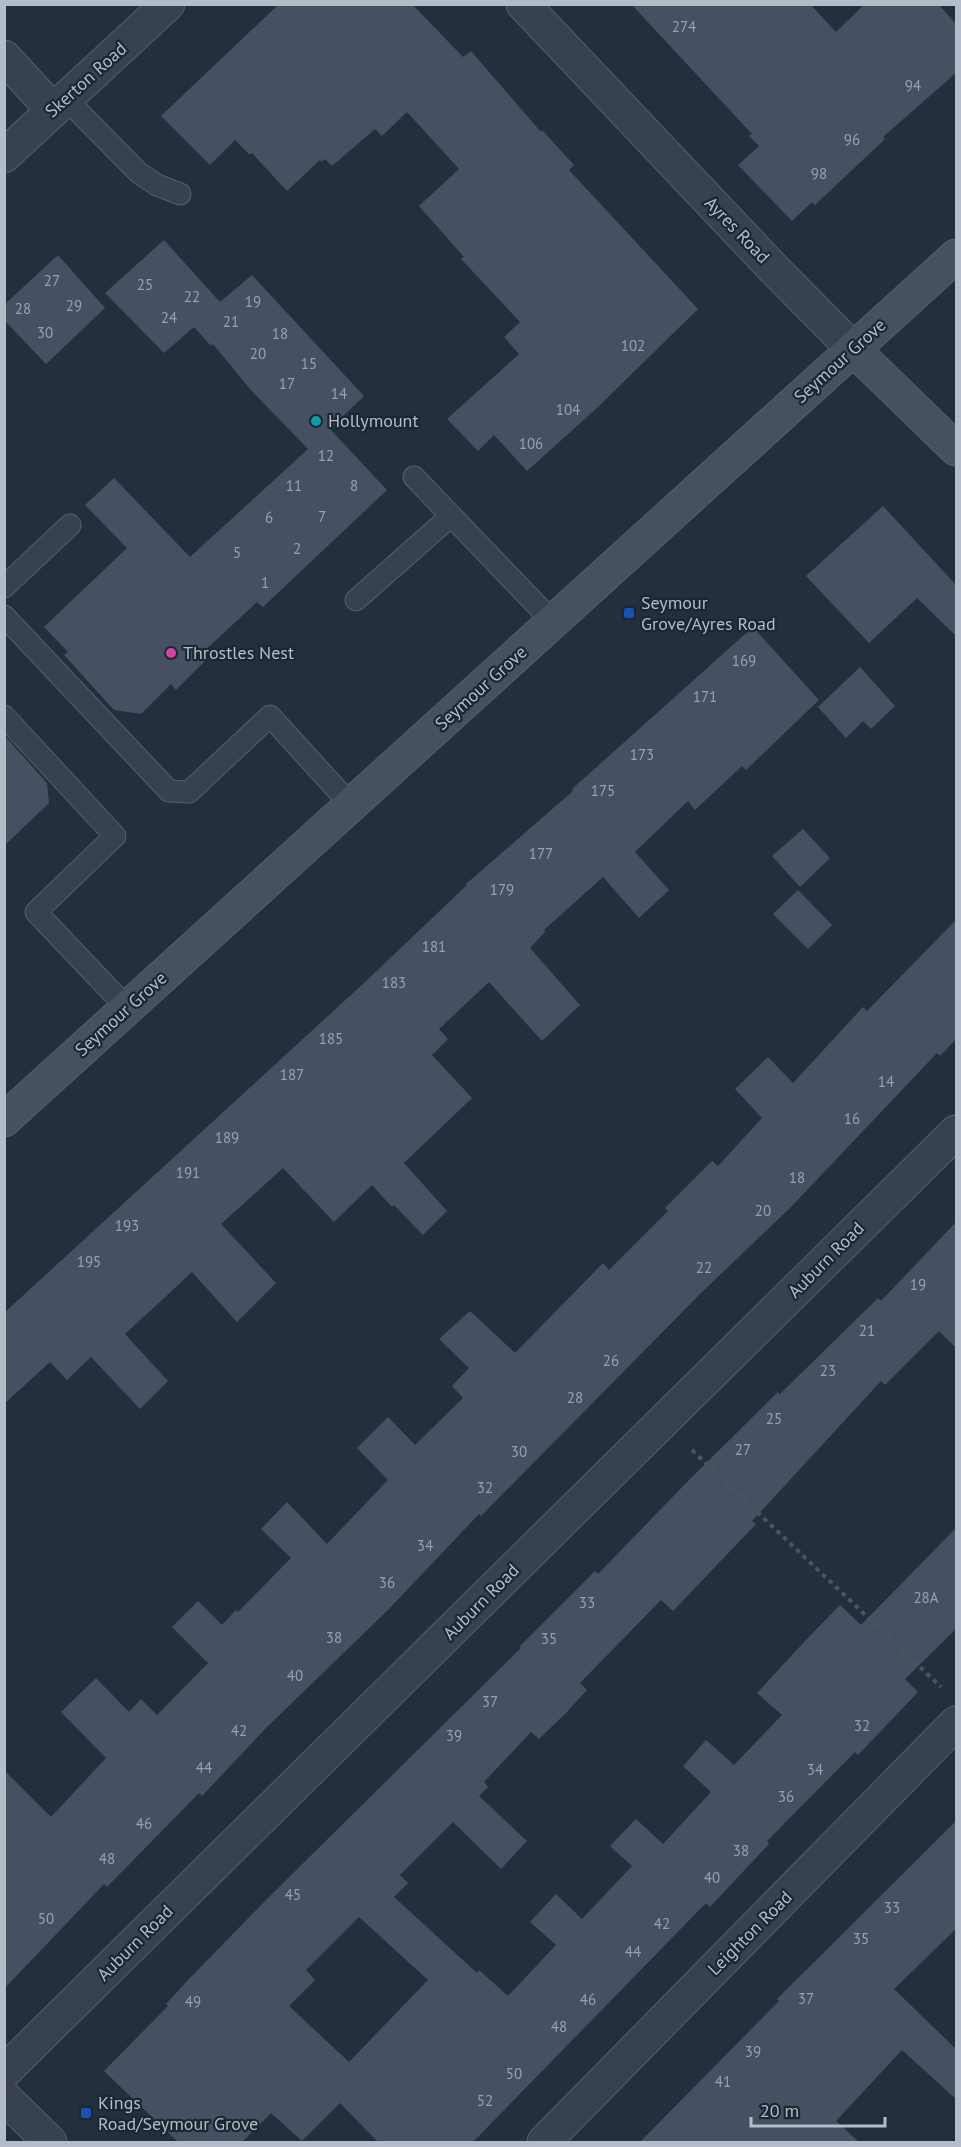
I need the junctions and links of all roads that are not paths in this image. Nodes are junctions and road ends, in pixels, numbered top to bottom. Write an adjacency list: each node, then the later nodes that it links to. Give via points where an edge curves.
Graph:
1 (168, 4): 4 (street, Skerton Road)
2 (523, 4): 8 (street, Ayres Road)
3 (4, 57): 4 (street)
4 (59, 105): 5 (street, Skerton Road); 6 (lane, via 139,173)
5 (4, 156)
6 (180, 194)
7 (957, 256): 8 (main road, Seymour Grove)
8 (853, 349): 9 (main road, Ayres Road); 16 (main road, Seymour Grove)
9 (957, 450)
10 (414, 477): 11 (lane)
11 (451, 516): 14 (lane); 16 (lane)
12 (70, 525): 13 (lane)
13 (4, 587)
14 (356, 600)
15 (4, 616): 18 (lane, via 169,791 189,792 270,716)
16 (553, 622): 18 (main road, Seymour Grove)
17 (4, 716): 19 (lane, via 115,836 36,912)
18 (351, 805): 19 (main road, Seymour Grove)
19 (127, 1008): 20 (main road, Seymour Grove)
20 (4, 1120)
21 (957, 1132): 23 (street, Auburn Road)
22 (952, 1709): 26 (street, Leighton Road)
23 (4, 2072)
24 (4, 2097): 25 (street)
25 (50, 2142)
26 (544, 2142)

